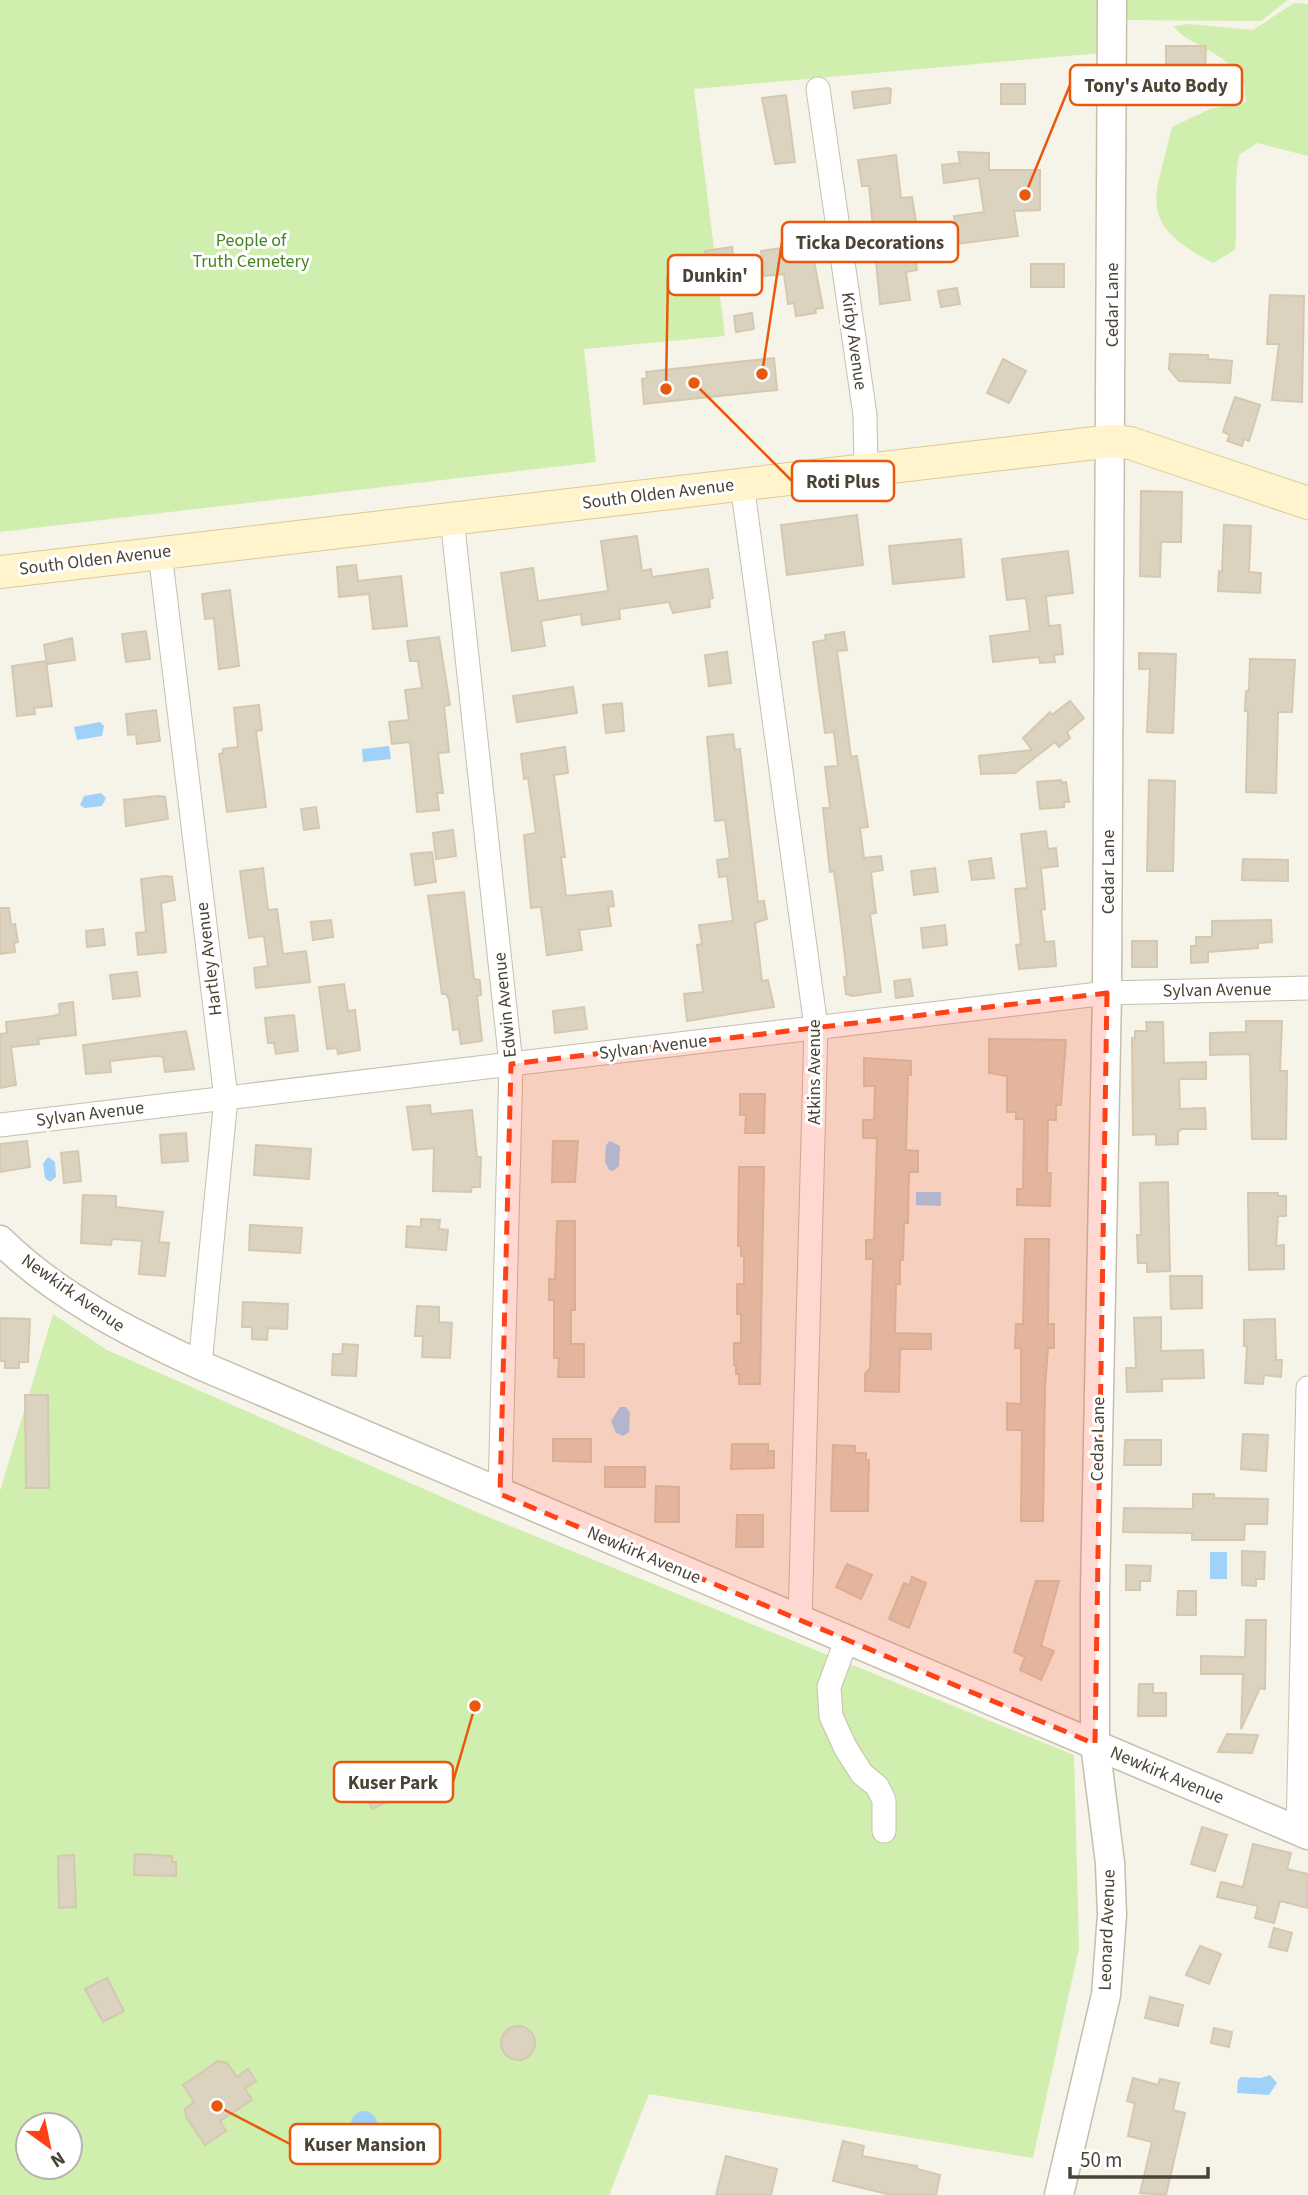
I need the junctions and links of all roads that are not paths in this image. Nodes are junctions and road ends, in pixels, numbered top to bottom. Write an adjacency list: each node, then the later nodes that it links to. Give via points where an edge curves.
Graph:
1 (1112, 0): 3 (street, Cedar Lane)
2 (818, 89): 4 (street, Kirby Avenue, via 865,415)
3 (1112, 441): 4 (main road, South Olden Avenue); 6 (main road, South Olden Avenue, via 1130,443); 11 (street, Cedar Lane)
4 (866, 470): 5 (main road, South Olden Avenue)
5 (742, 484): 7 (main road, South Olden Avenue); 12 (street, Atkins Avenue)
6 (1308, 503)
7 (452, 519): 8 (main road, South Olden Avenue); 13 (street, Edwin Avenue)
8 (160, 553): 9 (main road, South Olden Avenue); 14 (street, Hartley Avenue)
9 (0, 572)
10 (1308, 988): 11 (street, Sylvan Avenue)
11 (1107, 993): 12 (street, Sylvan Avenue); 22 (street, Cedar Lane)
12 (816, 1027): 13 (street, Sylvan Avenue); 20 (street, Atkins Avenue)
13 (512, 1064): 14 (street, Sylvan Avenue); 19 (street, Edwin Avenue)
14 (226, 1098): 15 (street, Sylvan Avenue); 17 (street, Hartley Avenue)
15 (0, 1125)
16 (0, 1240): 17 (street, Newkirk Avenue, via 92,1311)
17 (200, 1365): 19 (street, Newkirk Avenue)
18 (1308, 1388): 24 (street)
19 (500, 1494): 20 (street, Newkirk Avenue)
20 (800, 1622): 21 (street, Newkirk Avenue)
21 (846, 1641): 22 (street, Newkirk Avenue); 23 (street, via 829,1686 831,1716 845,1748 884,1800)
22 (1095, 1744): 24 (street, Newkirk Avenue); 25 (street, Leonard Avenue, via 1110,1863 1110,1949 1106,1995)
23 (884, 1831)
24 (1303, 1833)
25 (1059, 2195)

